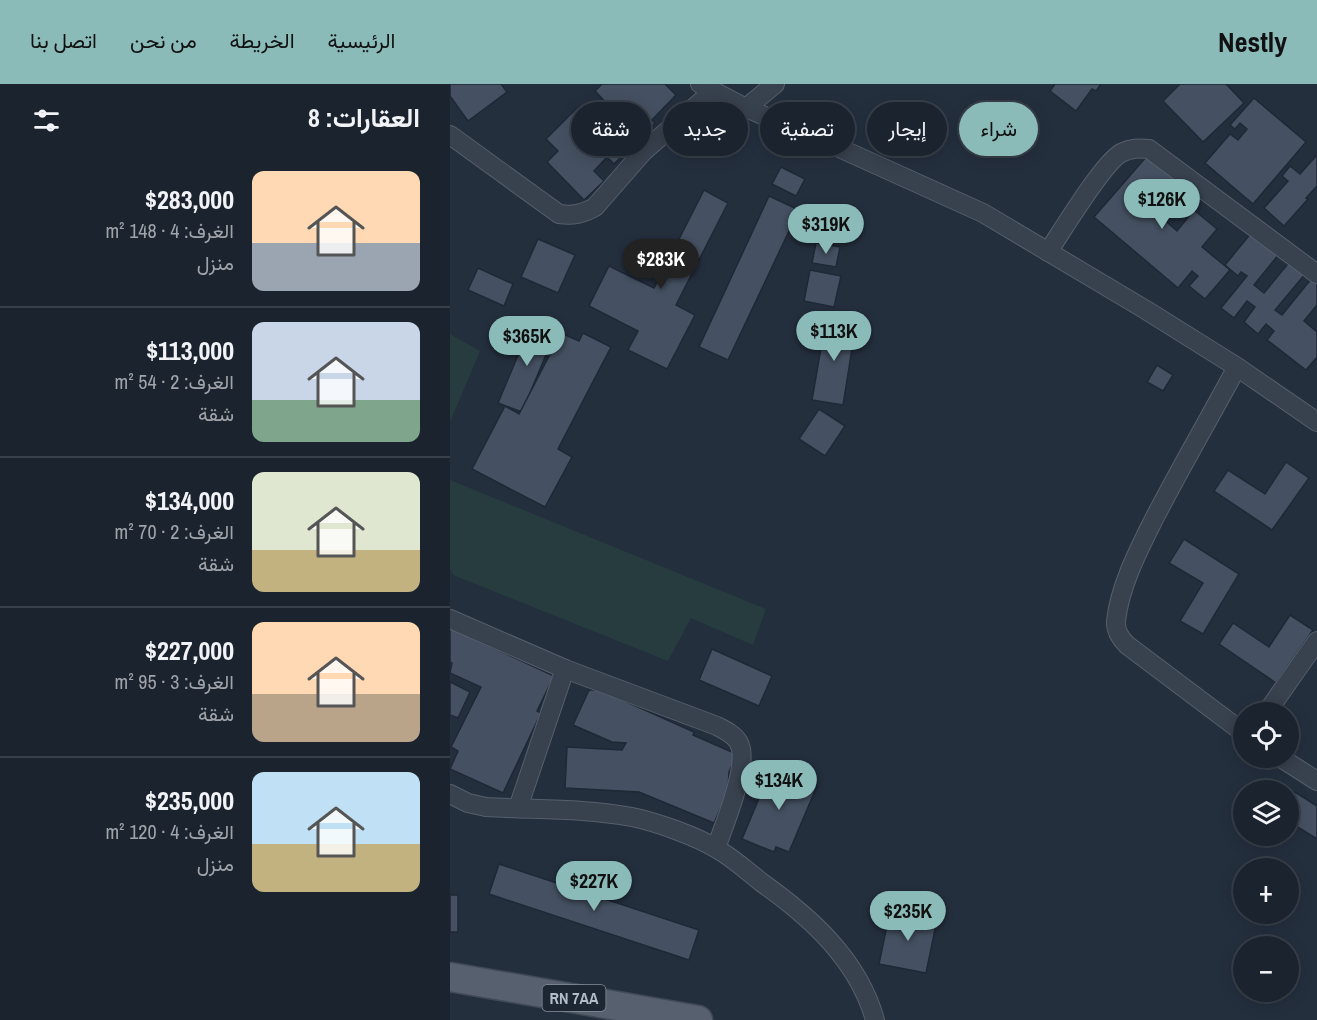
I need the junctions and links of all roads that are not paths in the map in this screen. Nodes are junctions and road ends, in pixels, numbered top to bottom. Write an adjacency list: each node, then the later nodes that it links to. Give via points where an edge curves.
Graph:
1 (775, 84): 4 (street)
2 (706, 88): 3 (street); 6 (street, via 595,207 574,216 559,214)
3 (734, 102)
4 (748, 106)
5 (748, 109): 7 (street, via 983,213)
6 (450, 135)
7 (1048, 252): 8 (street, via 1107,167 1120,154 1136,148 1149,149); 9 (street)
8 (1317, 274)
9 (1237, 368): 10 (street); 15 (street, via 1138,552 1116,621 1118,634 1127,645)
10 (1317, 422)
11 (450, 619): 13 (street)
12 (1317, 641): 14 (street)
13 (565, 669): 19 (street); 20 (street, via 717,726 736,738 743,762)
14 (1274, 702)
15 (1233, 725)
16 (1297, 768): 17 (street)
17 (1317, 781)
18 (450, 794): 19 (street, via 476,805)
19 (518, 808): 20 (street, via 599,812 633,818)
20 (716, 848): 23 (street, via 821,930 860,984)
21 (450, 977): 22 (main road, RN 7AA)
22 (698, 1020)
23 (874, 1020)

